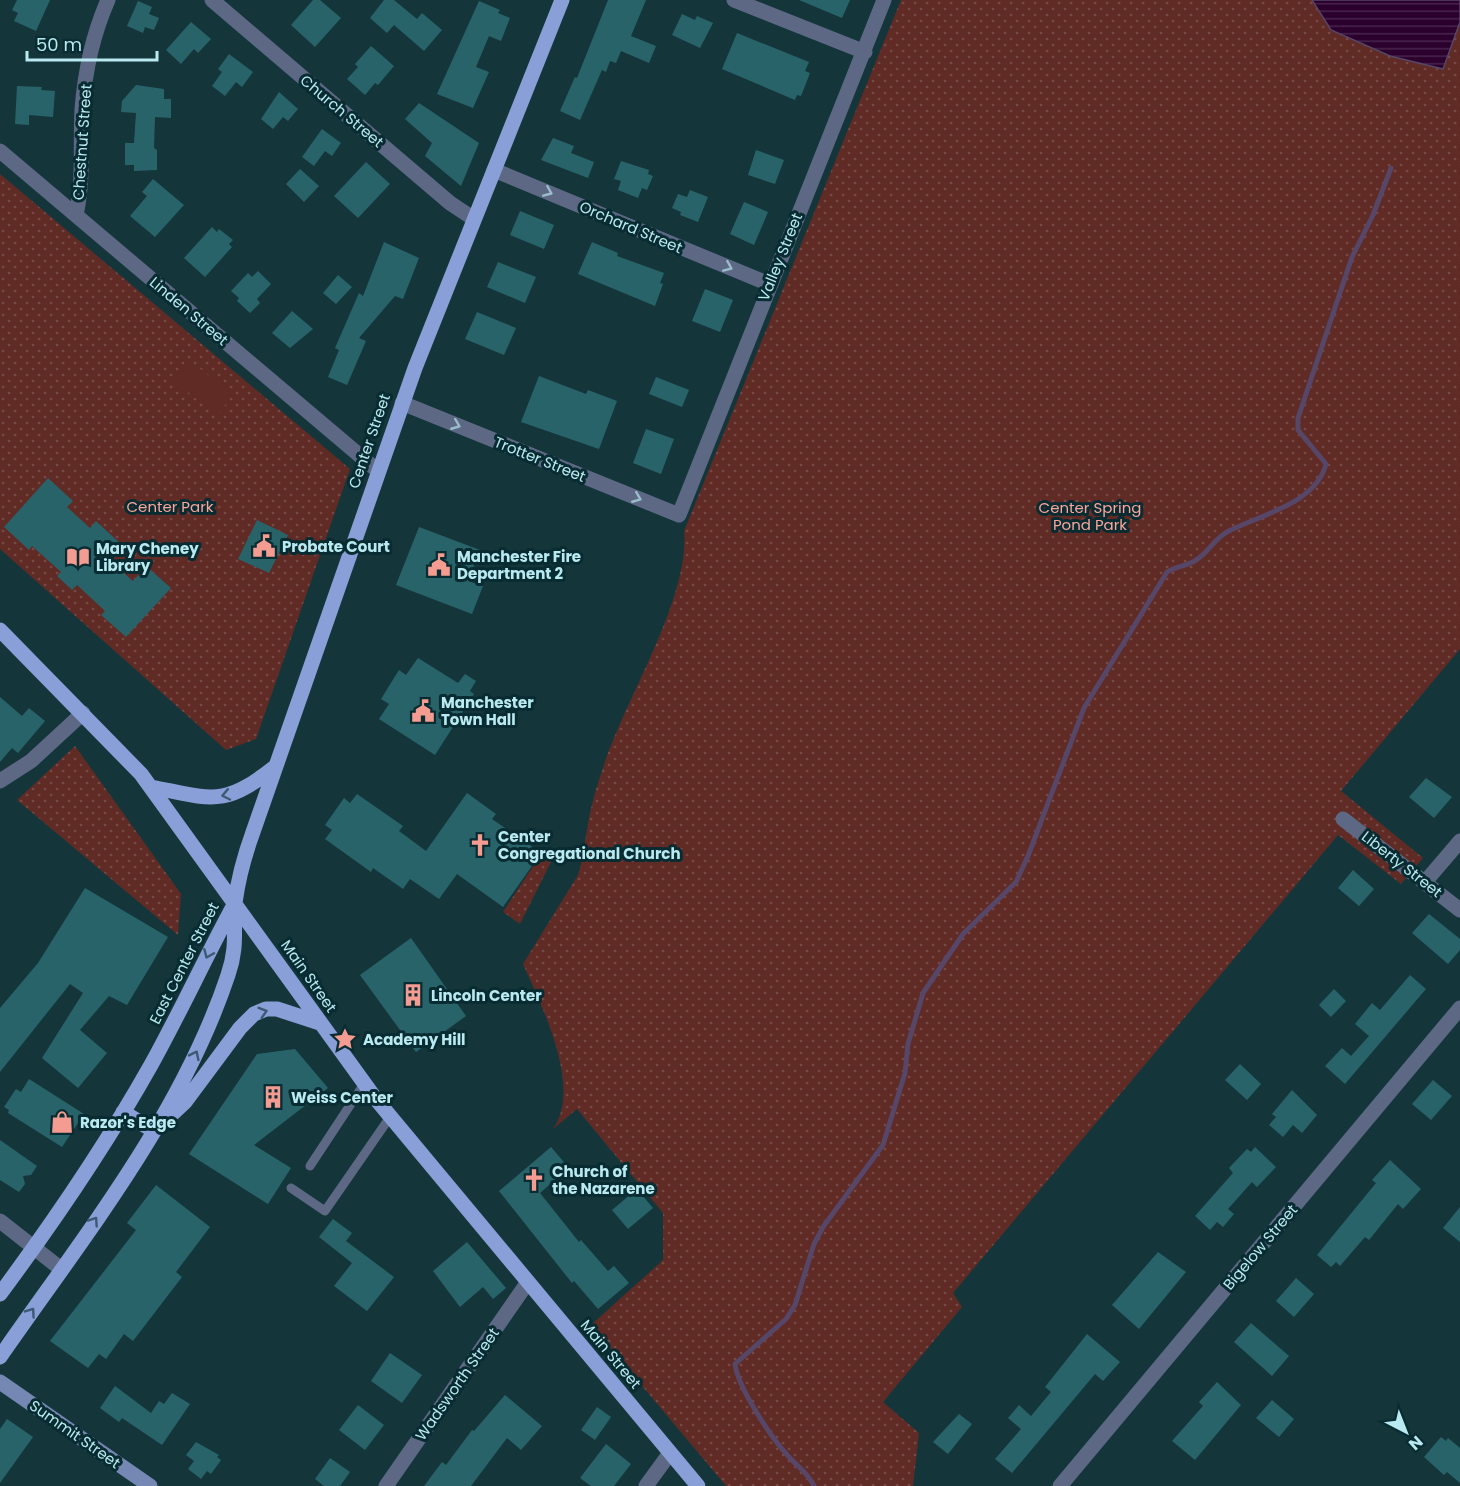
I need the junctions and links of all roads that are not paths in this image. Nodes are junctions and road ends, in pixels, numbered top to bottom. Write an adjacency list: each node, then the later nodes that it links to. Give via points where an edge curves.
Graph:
1 (108, 0): 9 (street, Chestnut Street, via 88,60 82,109 82,188)
2 (212, 0): 10 (street, Church Street, via 443,197)
3 (562, 0): 8 (main road, Center Street)
4 (734, 0): 6 (street)
5 (884, 0): 6 (street, Valley Street)
6 (865, 52): 11 (street, Valley Street)
7 (0, 151): 9 (street, Linden Street)
8 (494, 170): 10 (main road, Center Street); 11 (street, Orchard Street, one-way to 11)
9 (76, 215): 13 (street, Linden Street)
10 (474, 219): 12 (main road, Center Street)
11 (769, 284): 14 (street, Valley Street)
12 (402, 403): 13 (main road, Center Street); 14 (street, Trotter Street, one-way to 14)
13 (378, 471): 17 (main road, Center Street)
14 (679, 515)
15 (0, 630): 16 (main road, Main Street)
16 (82, 712): 18 (street, via 31,761); 19 (main road, Main Street)
17 (276, 766): 19 (main road, one-way to 19, via 248,788 224,797); 23 (main road, Center Street, via 250,840)
18 (0, 781)
19 (151, 787): 23 (main road, Main Street)
20 (1343, 819): 22 (street, Liberty Street)
21 (1460, 842): 22 (street)
22 (1425, 882): 24 (street, Liberty Street)
23 (236, 903): 26 (main road, Main Street); 28 (main road, East Center Street, one-way to 28); 30 (main road, East Center Street, one-way to 23, via 197,1051 228,975 236,948)
24 (1460, 910)
25 (1460, 1008): 45 (street, Bigelow Street)
26 (320, 1023): 27 (main road, Main Street); 30 (main road, one-way to 26, via 185,1102 254,1014 275,1009)
27 (364, 1084): 29 (main road, Main Street); 31 (lane)
28 (123, 1112): 30 (main road); 34 (main road, East Center Street)
29 (390, 1117): 32 (lane, via 324,1211); 36 (main road, Main Street)
30 (154, 1131): 35 (main road, East Center Street, one-way to 30)
31 (310, 1166)
32 (291, 1188)
33 (0, 1221): 34 (street)
34 (34, 1248): 35 (street); 37 (main road, East Center Street)
35 (61, 1269): 38 (main road, East Center Street, one-way to 35)
36 (528, 1282): 40 (main road, Main Street); 42 (street, Wadsworth Street)
37 (0, 1294)
38 (0, 1357)
39 (0, 1382): 41 (street, Summit Street)
40 (670, 1453): 43 (street); 44 (main road, Main Street)
41 (150, 1486)
42 (386, 1486)
43 (646, 1486)
44 (698, 1486)
45 (1060, 1486)

